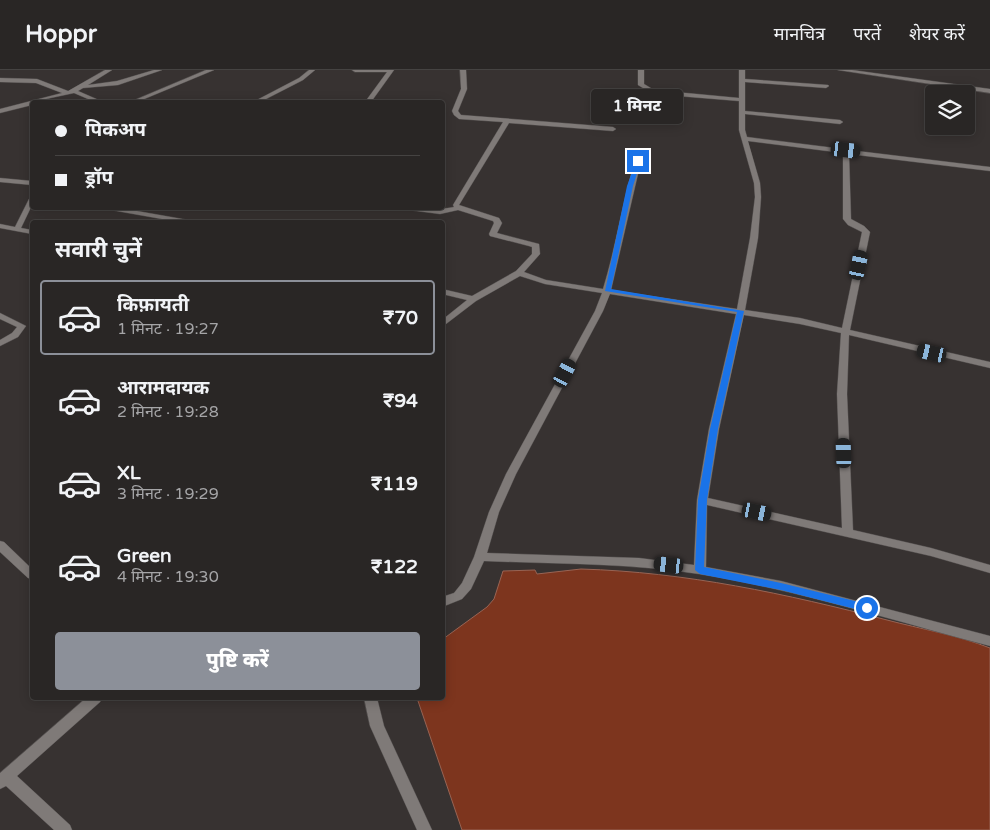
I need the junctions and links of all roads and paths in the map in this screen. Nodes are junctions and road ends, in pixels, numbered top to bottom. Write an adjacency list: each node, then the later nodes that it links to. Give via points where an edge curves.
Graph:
1 (109, 70): 16 (street)
2 (159, 70): 16 (street, via 118,83)
3 (211, 70): 21 (street)
4 (312, 70): 22 (street)
5 (355, 70): 10 (street)
6 (463, 70): 28 (street, via 464,89 456,114)
7 (641, 70): 24 (street, via 642,85 653,92)
8 (742, 70): 13 (street)
9 (841, 70): 18 (street)
10 (390, 71): 23 (street)
11 (31, 73): 14 (street)
12 (0, 80): 14 (street)
13 (743, 80): 15 (street); 24 (street)
14 (37, 81): 17 (street)
15 (826, 86)
16 (82, 87): 17 (street)
17 (71, 92): 19 (street); 20 (street)
18 (990, 92)
19 (43, 100)
20 (93, 100)
21 (138, 100)
22 (260, 100)
23 (369, 100)
24 (742, 100): 27 (street)
25 (30, 104): 26 (street)
26 (0, 111)
27 (742, 112): 29 (street); 31 (street)
28 (507, 121): 30 (street); 38 (street, via 457,201)
29 (840, 122)
30 (613, 129)
31 (745, 139): 32 (street); 49 (street, via 758,197)
32 (846, 150): 34 (street); 52 (street, via 847,219 866,232)
33 (638, 161): 46 (street)
34 (990, 169)
35 (0, 180): 36 (street)
36 (30, 183)
37 (30, 203): 43 (street)
38 (458, 208): 40 (street, via 440,212); 45 (street, via 496,220 498,223 493,234 497,236 536,246 536,254)
39 (122, 210): 41 (street)
40 (424, 210)
41 (177, 220)
42 (0, 226): 43 (street)
43 (17, 229): 44 (street)
44 (30, 232)
45 (519, 273): 46 (street, via 545,282); 48 (street)
46 (608, 291): 49 (street); 58 (street, via 511,474 494,512)
47 (445, 292): 48 (street)
48 (473, 299): 51 (street)
49 (741, 311): 52 (street); 55 (street, via 714,429)
50 (0, 316): 53 (street, via 22,326 15,335)
51 (445, 322)
52 (845, 332): 54 (street); 56 (street, via 842,394)
53 (0, 343)
54 (990, 365)
55 (702, 500): 56 (street); 60 (street)
56 (848, 532): 59 (street)
57 (0, 545): 61 (street)
58 (480, 557): 60 (street, via 639,562); 62 (street, via 468,586 458,596)
59 (990, 569)
60 (700, 570): 63 (street, via 791,589)
61 (30, 573)
62 (445, 601)
63 (990, 641)
64 (93, 700): 66 (street)
65 (371, 700): 68 (street, via 376,726)
66 (3, 779): 67 (street)
67 (65, 830)
68 (425, 830)

